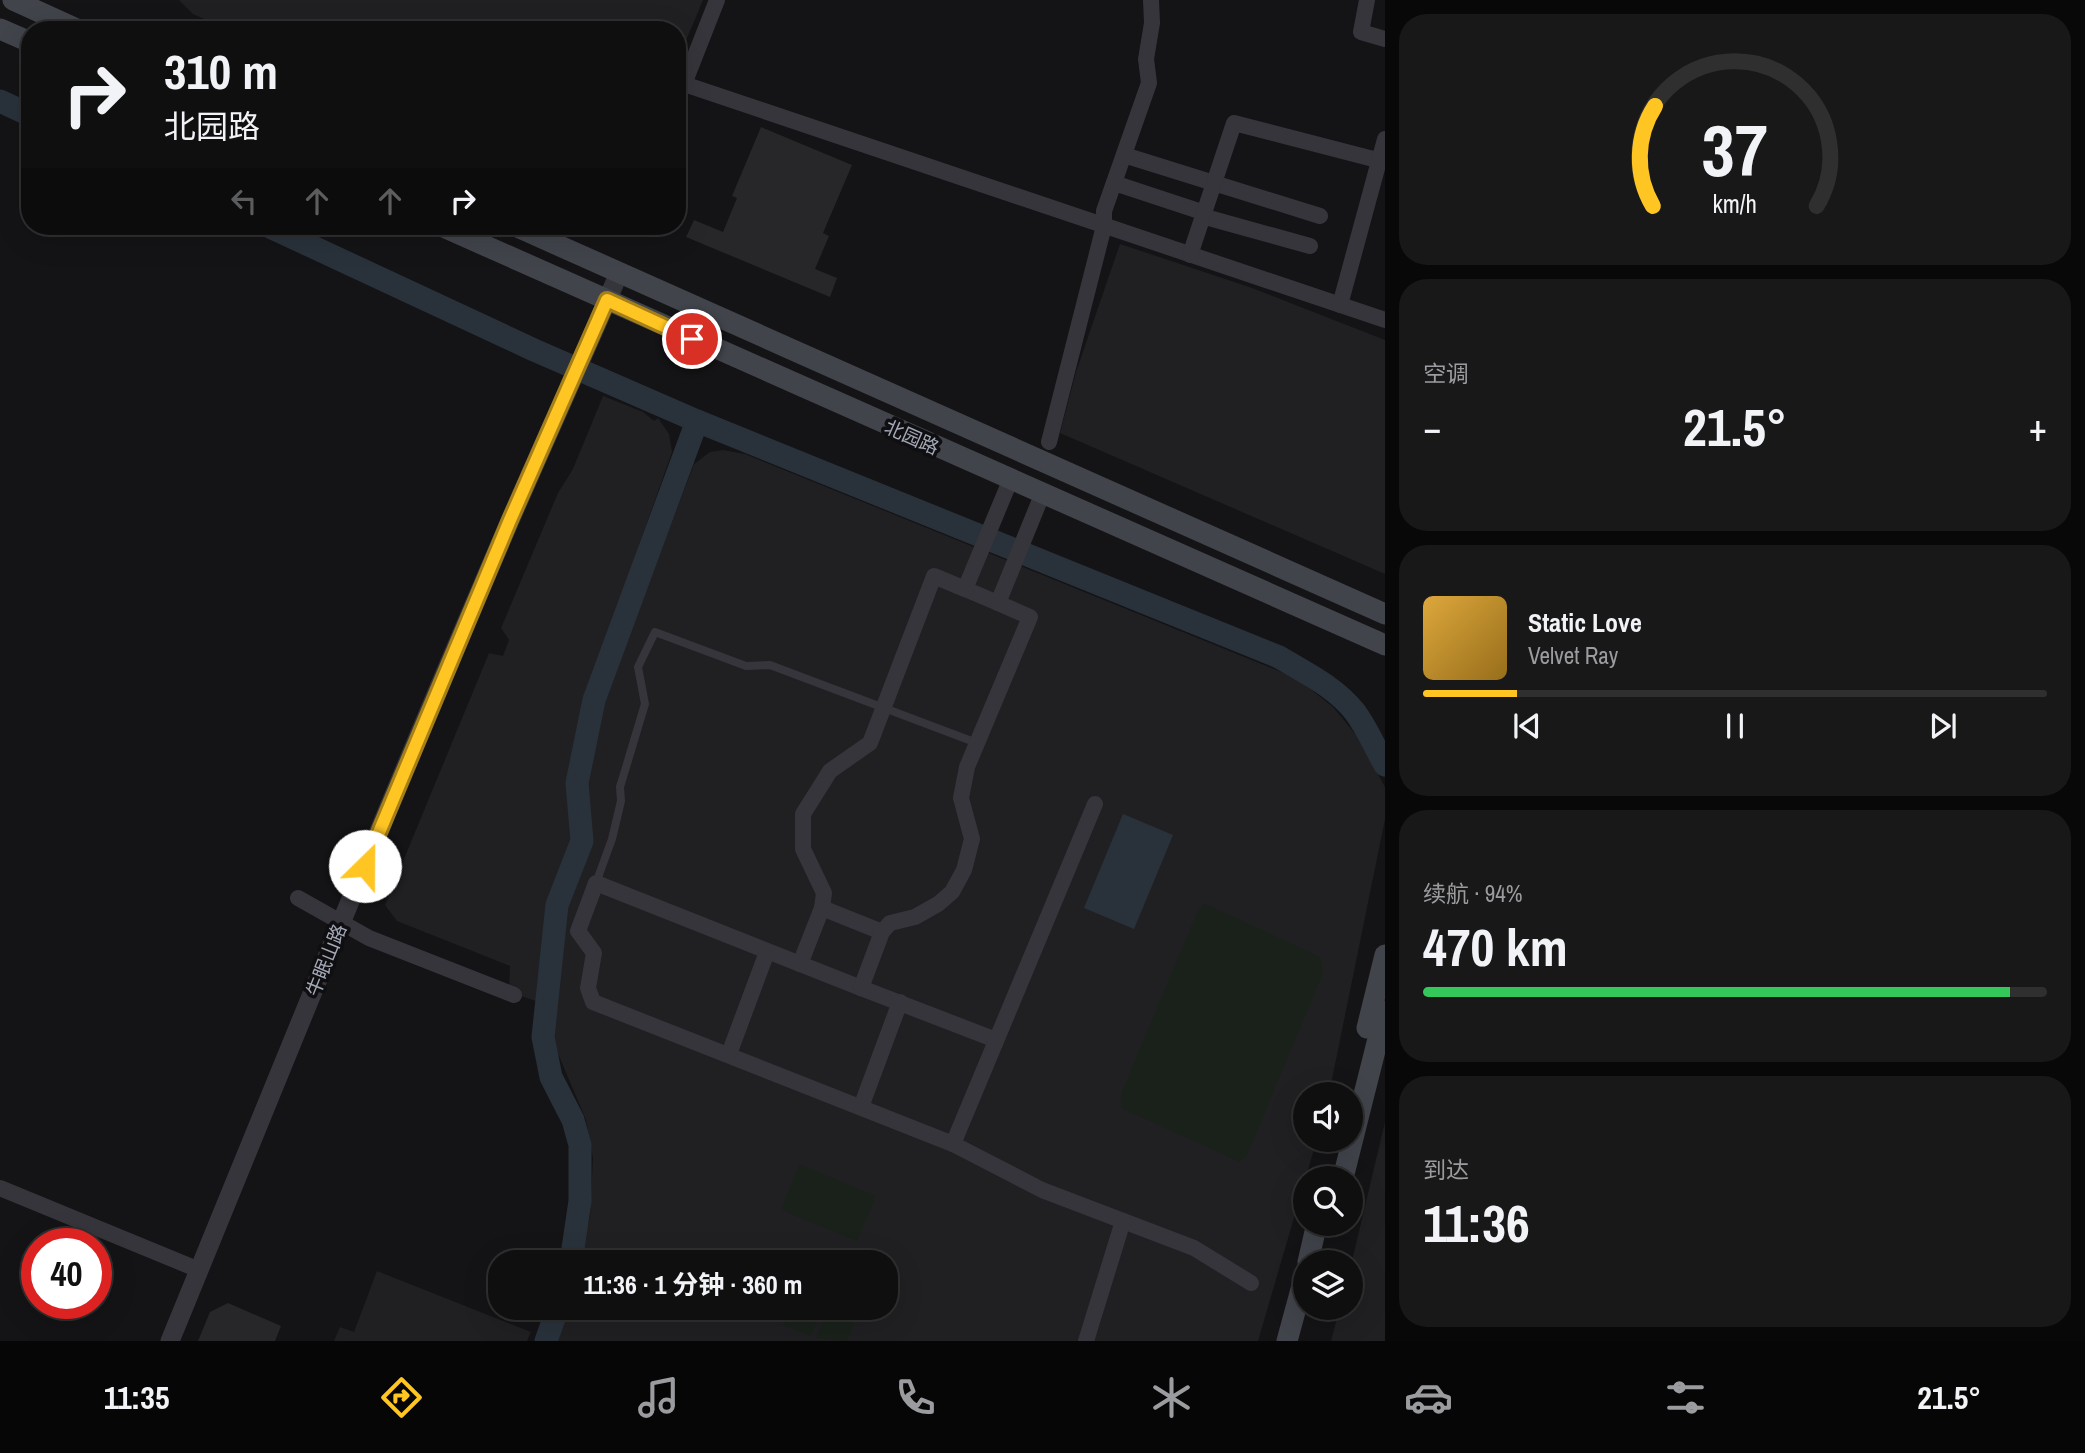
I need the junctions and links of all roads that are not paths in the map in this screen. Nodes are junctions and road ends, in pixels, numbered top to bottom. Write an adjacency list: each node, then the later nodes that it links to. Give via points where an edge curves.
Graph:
1 (13, 0): 5 (main road)
2 (717, 0): 9 (street)
3 (1151, 0): 12 (street, via 1146,59 1149,83)
4 (1367, 0): 8 (street, via 1362,32)
5 (59, 21)
6 (0, 29): 7 (main road)
7 (21, 38)
8 (1385, 39)
9 (686, 79)
10 (686, 85): 18 (street)
11 (1385, 139): 13 (street)
12 (1124, 155): 14 (street); 15 (street)
13 (1382, 162): 15 (street, via 1234,123); 28 (street)
14 (1114, 183): 16 (street); 18 (street)
15 (1211, 185): 16 (street); 17 (street)
16 (1202, 212): 22 (street, via 1209,218); 23 (street)
17 (1320, 216)
18 (1104, 226): 23 (street); 31 (street)
19 (460, 235): 24 (main road, 北园路)
20 (535, 235): 21 (main road, 北园路)
21 (553, 243): 24 (main road); 25 (main road, 北园路)
22 (1310, 246)
23 (1190, 255): 28 (street)
24 (540, 270): 26 (main road, 北园路)
25 (619, 273): 26 (street, 牛眠山路); 27 (main road, 北园路)
26 (607, 300): 30 (main road, 北园路); 44 (street, 牛眠山路)
27 (681, 301): 30 (main road); 36 (main road, 北园路)
28 (1340, 305): 29 (street)
29 (1385, 320)
30 (669, 328): 32 (main road, 北园路)
31 (1049, 442)
32 (1006, 490): 33 (main road, 北园路); 34 (street)
33 (1038, 503): 35 (street); 37 (main road, 北园路)
34 (965, 589): 35 (street); 38 (street, via 934,576)
35 (999, 603): 39 (street, via 1030,617)
36 (1385, 614)
37 (1385, 645)
38 (884, 706): 39 (lane); 41 (lane, via 770,665 746,666 655,632 638,667 645,704 620,787 612,839); 43 (street, via 870,743 831,771 803,814 803,849 824,893)
39 (977, 743): 45 (street, via 961,798 972,839 964,870 946,898 915,917 890,923)
40 (1095, 804): 53 (street)
41 (596, 883): 46 (street); 54 (street, via 578,931 594,953 588,988 593,1002)
42 (298, 898): 44 (street)
43 (822, 908): 45 (street); 48 (street)
44 (342, 922): 50 (street, via 369,938); 61 (street, 牛眠山路)
45 (883, 932): 49 (street)
46 (768, 952): 48 (street); 54 (street)
47 (1385, 956): 55 (main road)
48 (800, 964): 49 (street)
49 (861, 988): 51 (street)
50 (514, 995)
51 (900, 1002): 53 (street); 56 (street)
52 (1385, 1011): 58 (main road)
53 (996, 1040): 57 (street)
54 (729, 1054): 56 (street)
55 (1353, 1082)
56 (861, 1107): 57 (street)
57 (953, 1144): 60 (street, via 1042,1190)
58 (1346, 1166)
59 (0, 1188): 61 (street)
60 (1123, 1221): 62 (street, via 1195,1248); 66 (street)
61 (199, 1270): 65 (street, 牛眠山路)
62 (1251, 1283)
63 (1293, 1319): 67 (main road)
64 (1308, 1320): 68 (main road)
65 (170, 1341)
66 (1086, 1341)
67 (1287, 1341)
68 (1302, 1341)

